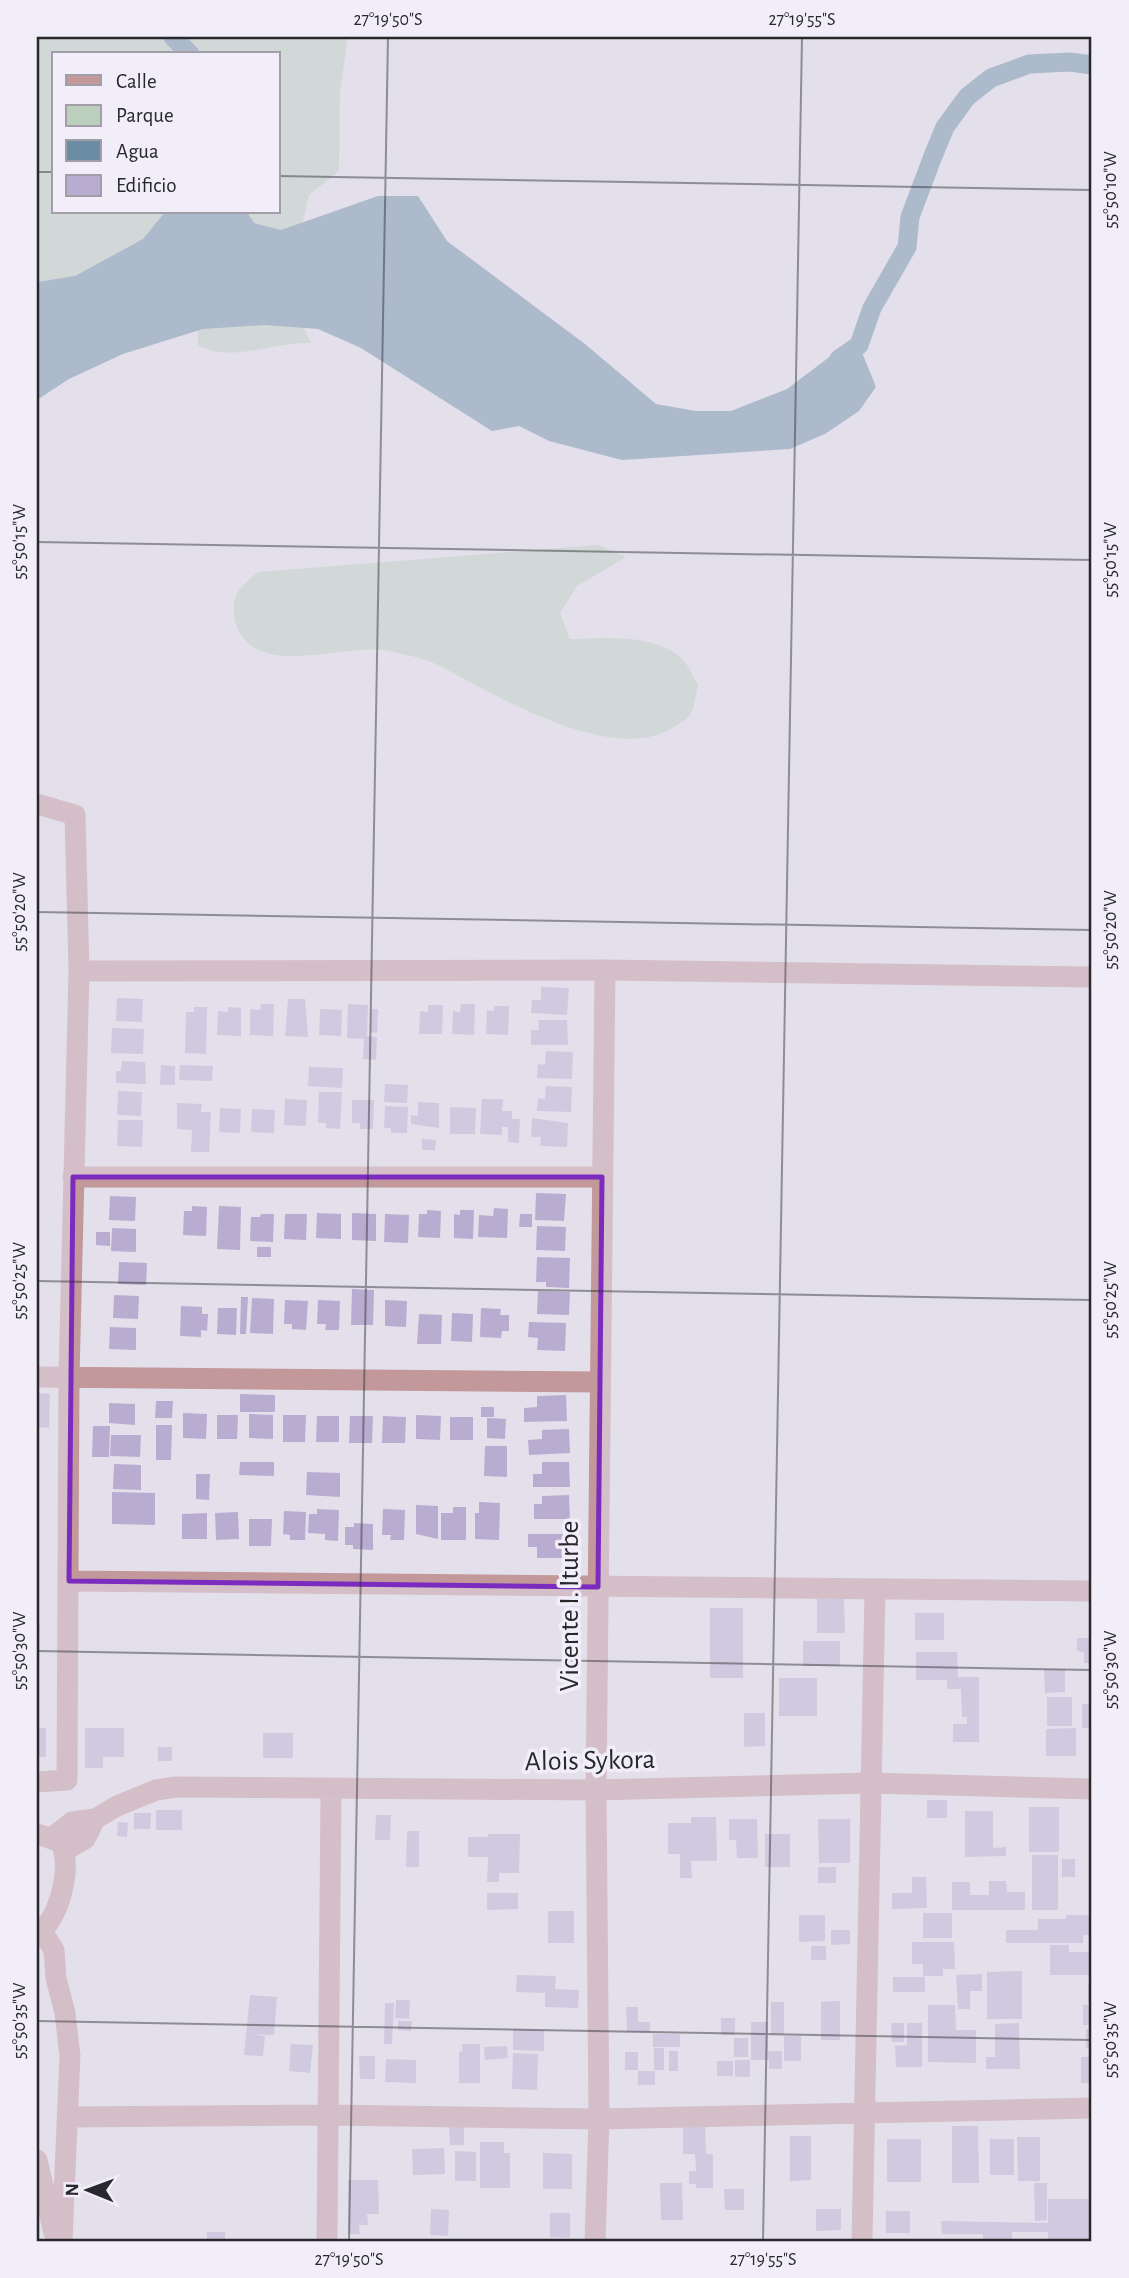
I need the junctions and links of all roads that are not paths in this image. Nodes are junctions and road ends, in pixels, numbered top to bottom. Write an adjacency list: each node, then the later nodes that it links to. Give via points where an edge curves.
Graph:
1 (37, 804): 3 (street, via 75,815)
2 (605, 970): 3 (street); 4 (street); 6 (street, Vicente I. Iturbe)
3 (79, 971): 5 (street)
4 (1092, 976)
5 (73, 1177): 6 (street); 8 (street)
6 (602, 1177): 9 (street, Vicente I. Iturbe)
7 (37, 1377): 8 (street)
8 (69, 1377): 9 (street); 10 (street)
9 (600, 1382): 11 (street, Vicente I. Iturbe)
10 (69, 1581): 11 (street); 14 (street, via 67,1780)
11 (598, 1587): 12 (street); 18 (street, Vicente I. Iturbe)
12 (875, 1590): 13 (street); 15 (street)
13 (1092, 1591)
14 (37, 1782)
15 (870, 1783): 17 (street, Alois Sykora); 18 (street, Alois Sykora); 23 (street)
16 (331, 1789): 18 (street, Alois Sykora); 19 (street, Alois Sykora, via 156,1790 94,1819 72,1822); 24 (street)
17 (1092, 1789)
18 (596, 1790): 26 (street, Vicente I. Iturbe)
19 (51, 1841): 20 (street, via 64,1880)
20 (39, 1933): 21 (street, via 54,1950)
21 (46, 1974): 25 (street, via 65,2013 70,2056)
22 (1092, 2108): 23 (street)
23 (865, 2113): 26 (street); 32 (street)
24 (328, 2115): 25 (street); 26 (street); 30 (street)
25 (68, 2117): 29 (street)
26 (599, 2119): 31 (street, Vicente I. Iturbe)
27 (37, 2160): 28 (street)
28 (56, 2241)
29 (62, 2241)
30 (327, 2241)
31 (595, 2241)
32 (862, 2241)

